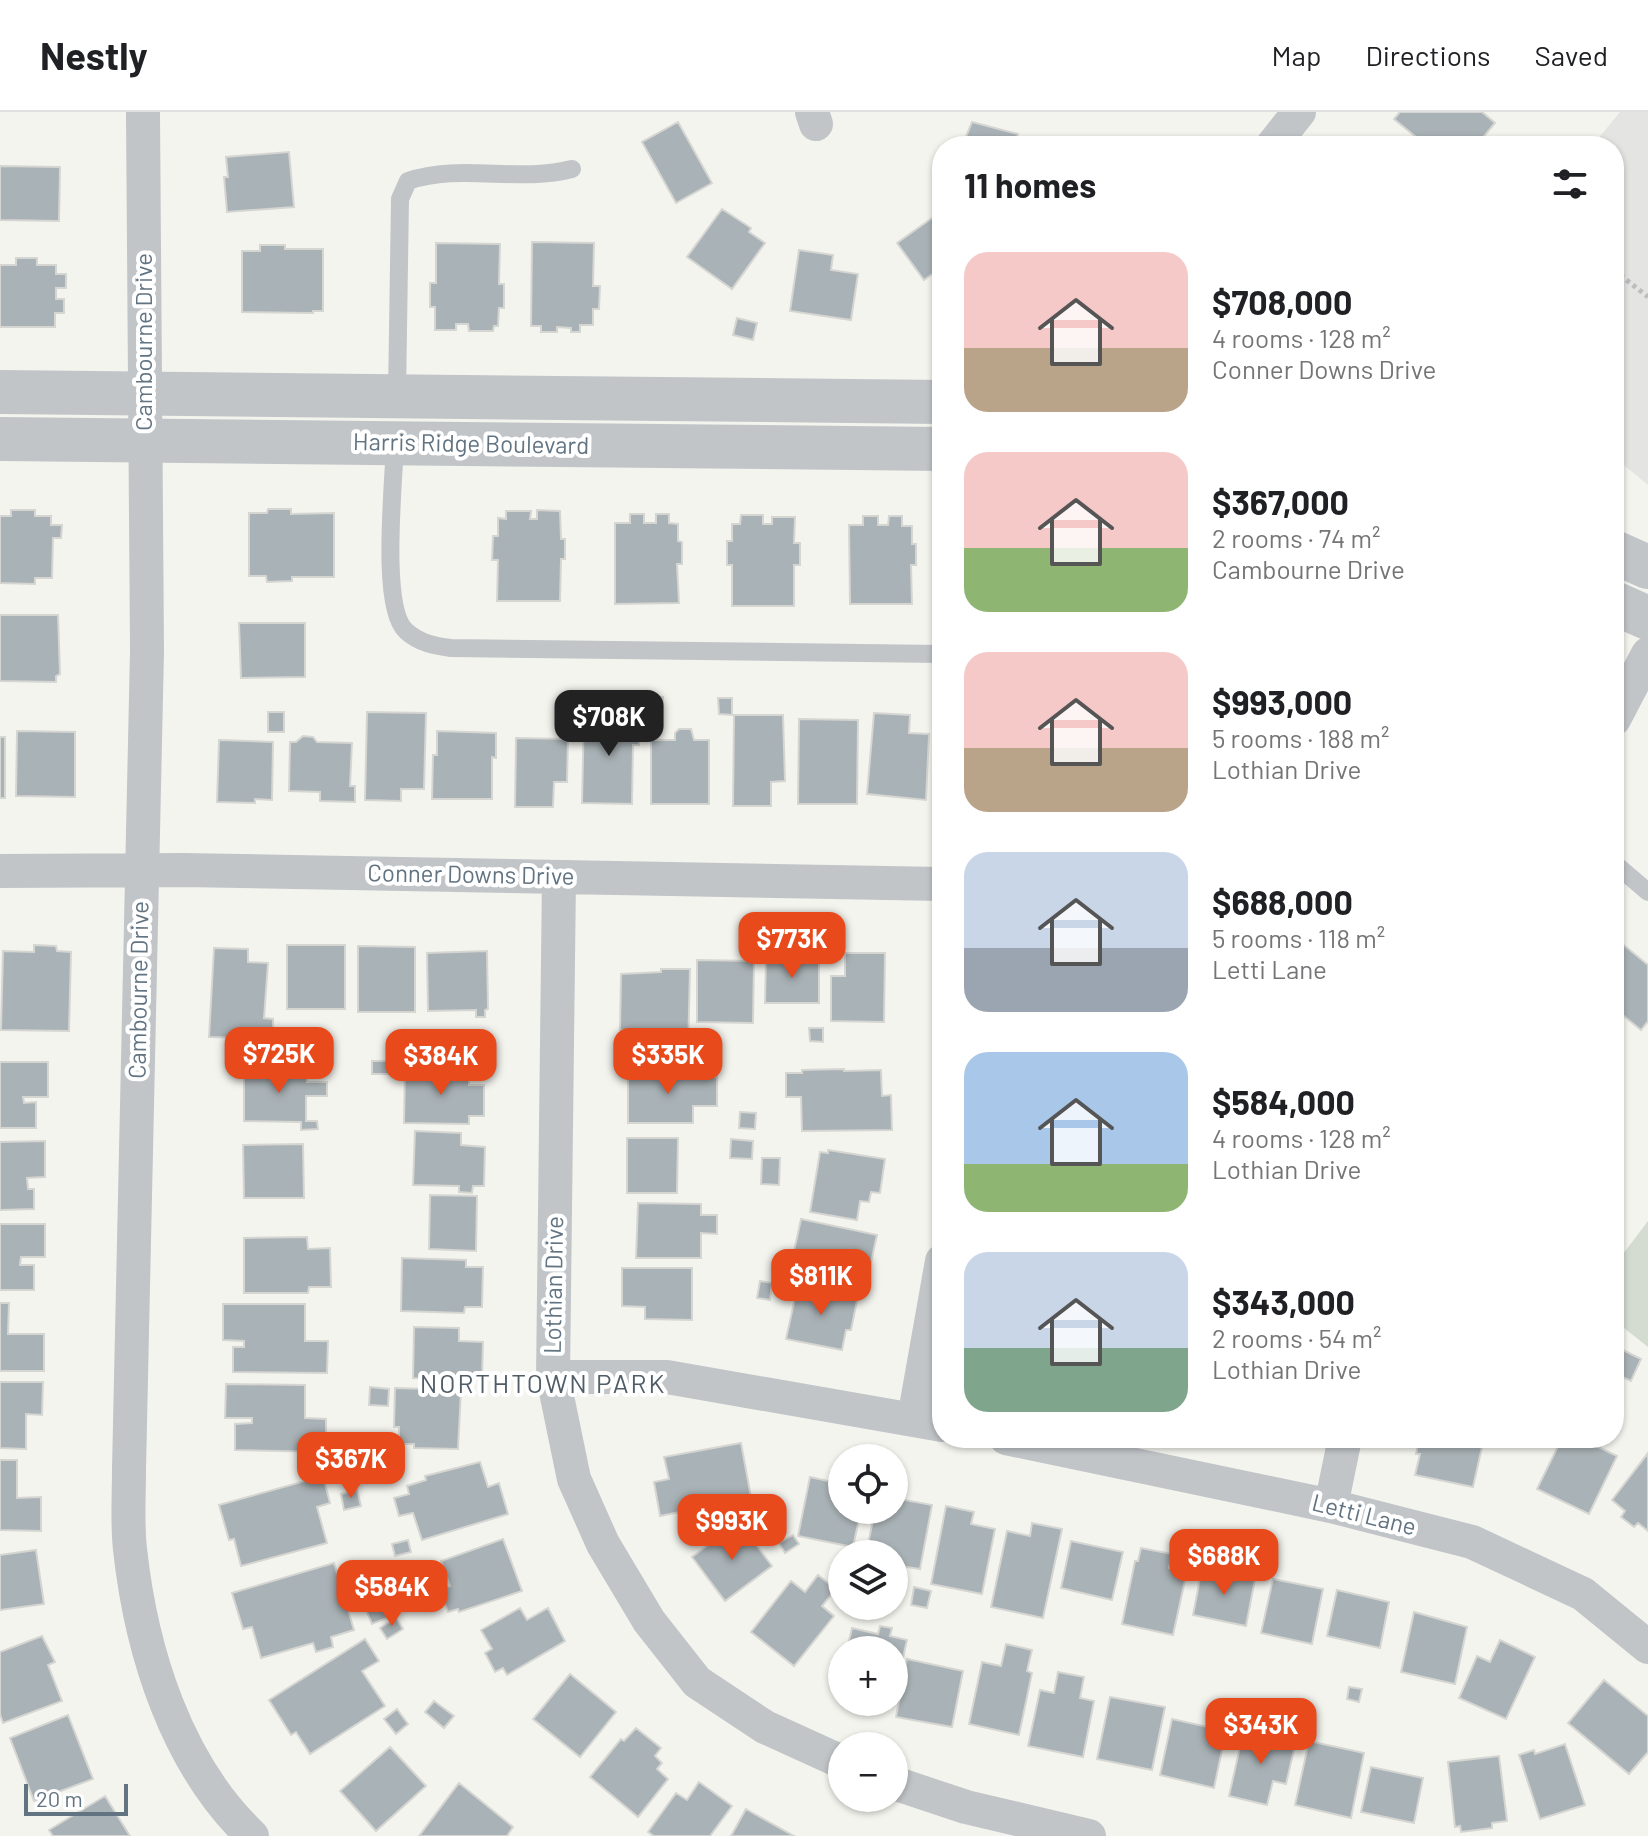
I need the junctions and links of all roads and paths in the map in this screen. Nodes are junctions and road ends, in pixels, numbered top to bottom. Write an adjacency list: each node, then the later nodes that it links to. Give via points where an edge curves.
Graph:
1 (143, 112): 8 (street, Cambourne Drive)
2 (1299, 112): 3 (street)
3 (1280, 136)
4 (572, 169): 9 (lane, via 536,175 426,175 408,181 400,199)
5 (1624, 278): 6 (path)
6 (1648, 297)
7 (0, 392): 8 (street, Harris Ridge Boulevard)
8 (145, 393): 9 (street, Harris Ridge Boulevard); 12 (street, Cambourne Drive)
9 (397, 396): 10 (street, Harris Ridge Boulevard)
10 (932, 402)
11 (0, 439): 12 (street, Harris Ridge Boulevard)
12 (144, 441): 13 (street, Harris Ridge Boulevard); 23 (street, Cambourne Drive)
13 (395, 443): 14 (street, Harris Ridge Boulevard); 19 (lane, via 393,609 404,630 426,644)
14 (932, 449)
15 (1624, 556): 16 (street)
16 (1648, 567)
17 (1624, 607): 18 (street)
18 (1648, 618)
19 (932, 654)
20 (1648, 654): 21 (street)
21 (1624, 700)
22 (0, 871): 23 (street, Conner Downs Drive)
23 (142, 871): 25 (street, Conner Downs Drive); 37 (street, Cambourne Drive, via 130,1546 140,1621 162,1693 191,1755 231,1816)
24 (1624, 872): 27 (lane)
25 (559, 877): 26 (street, Conner Downs Drive); 29 (street, Lothian Drive)
26 (932, 884)
27 (1648, 892)
28 (932, 1376): 30 (street)
29 (553, 1377): 30 (street, via 667,1377); 35 (street, Lothian Drive, via 574,1479 603,1544 649,1621 697,1682 765,1727)
30 (928, 1422)
31 (1054, 1448): 33 (street, Letti Lane)
32 (1343, 1448): 33 (street)
33 (1331, 1506): 34 (street, Letti Lane, via 1472,1542 1583,1594)
34 (1648, 1647)
35 (828, 1756)
36 (908, 1788): 38 (street)
37 (252, 1836)
38 (1089, 1836)

